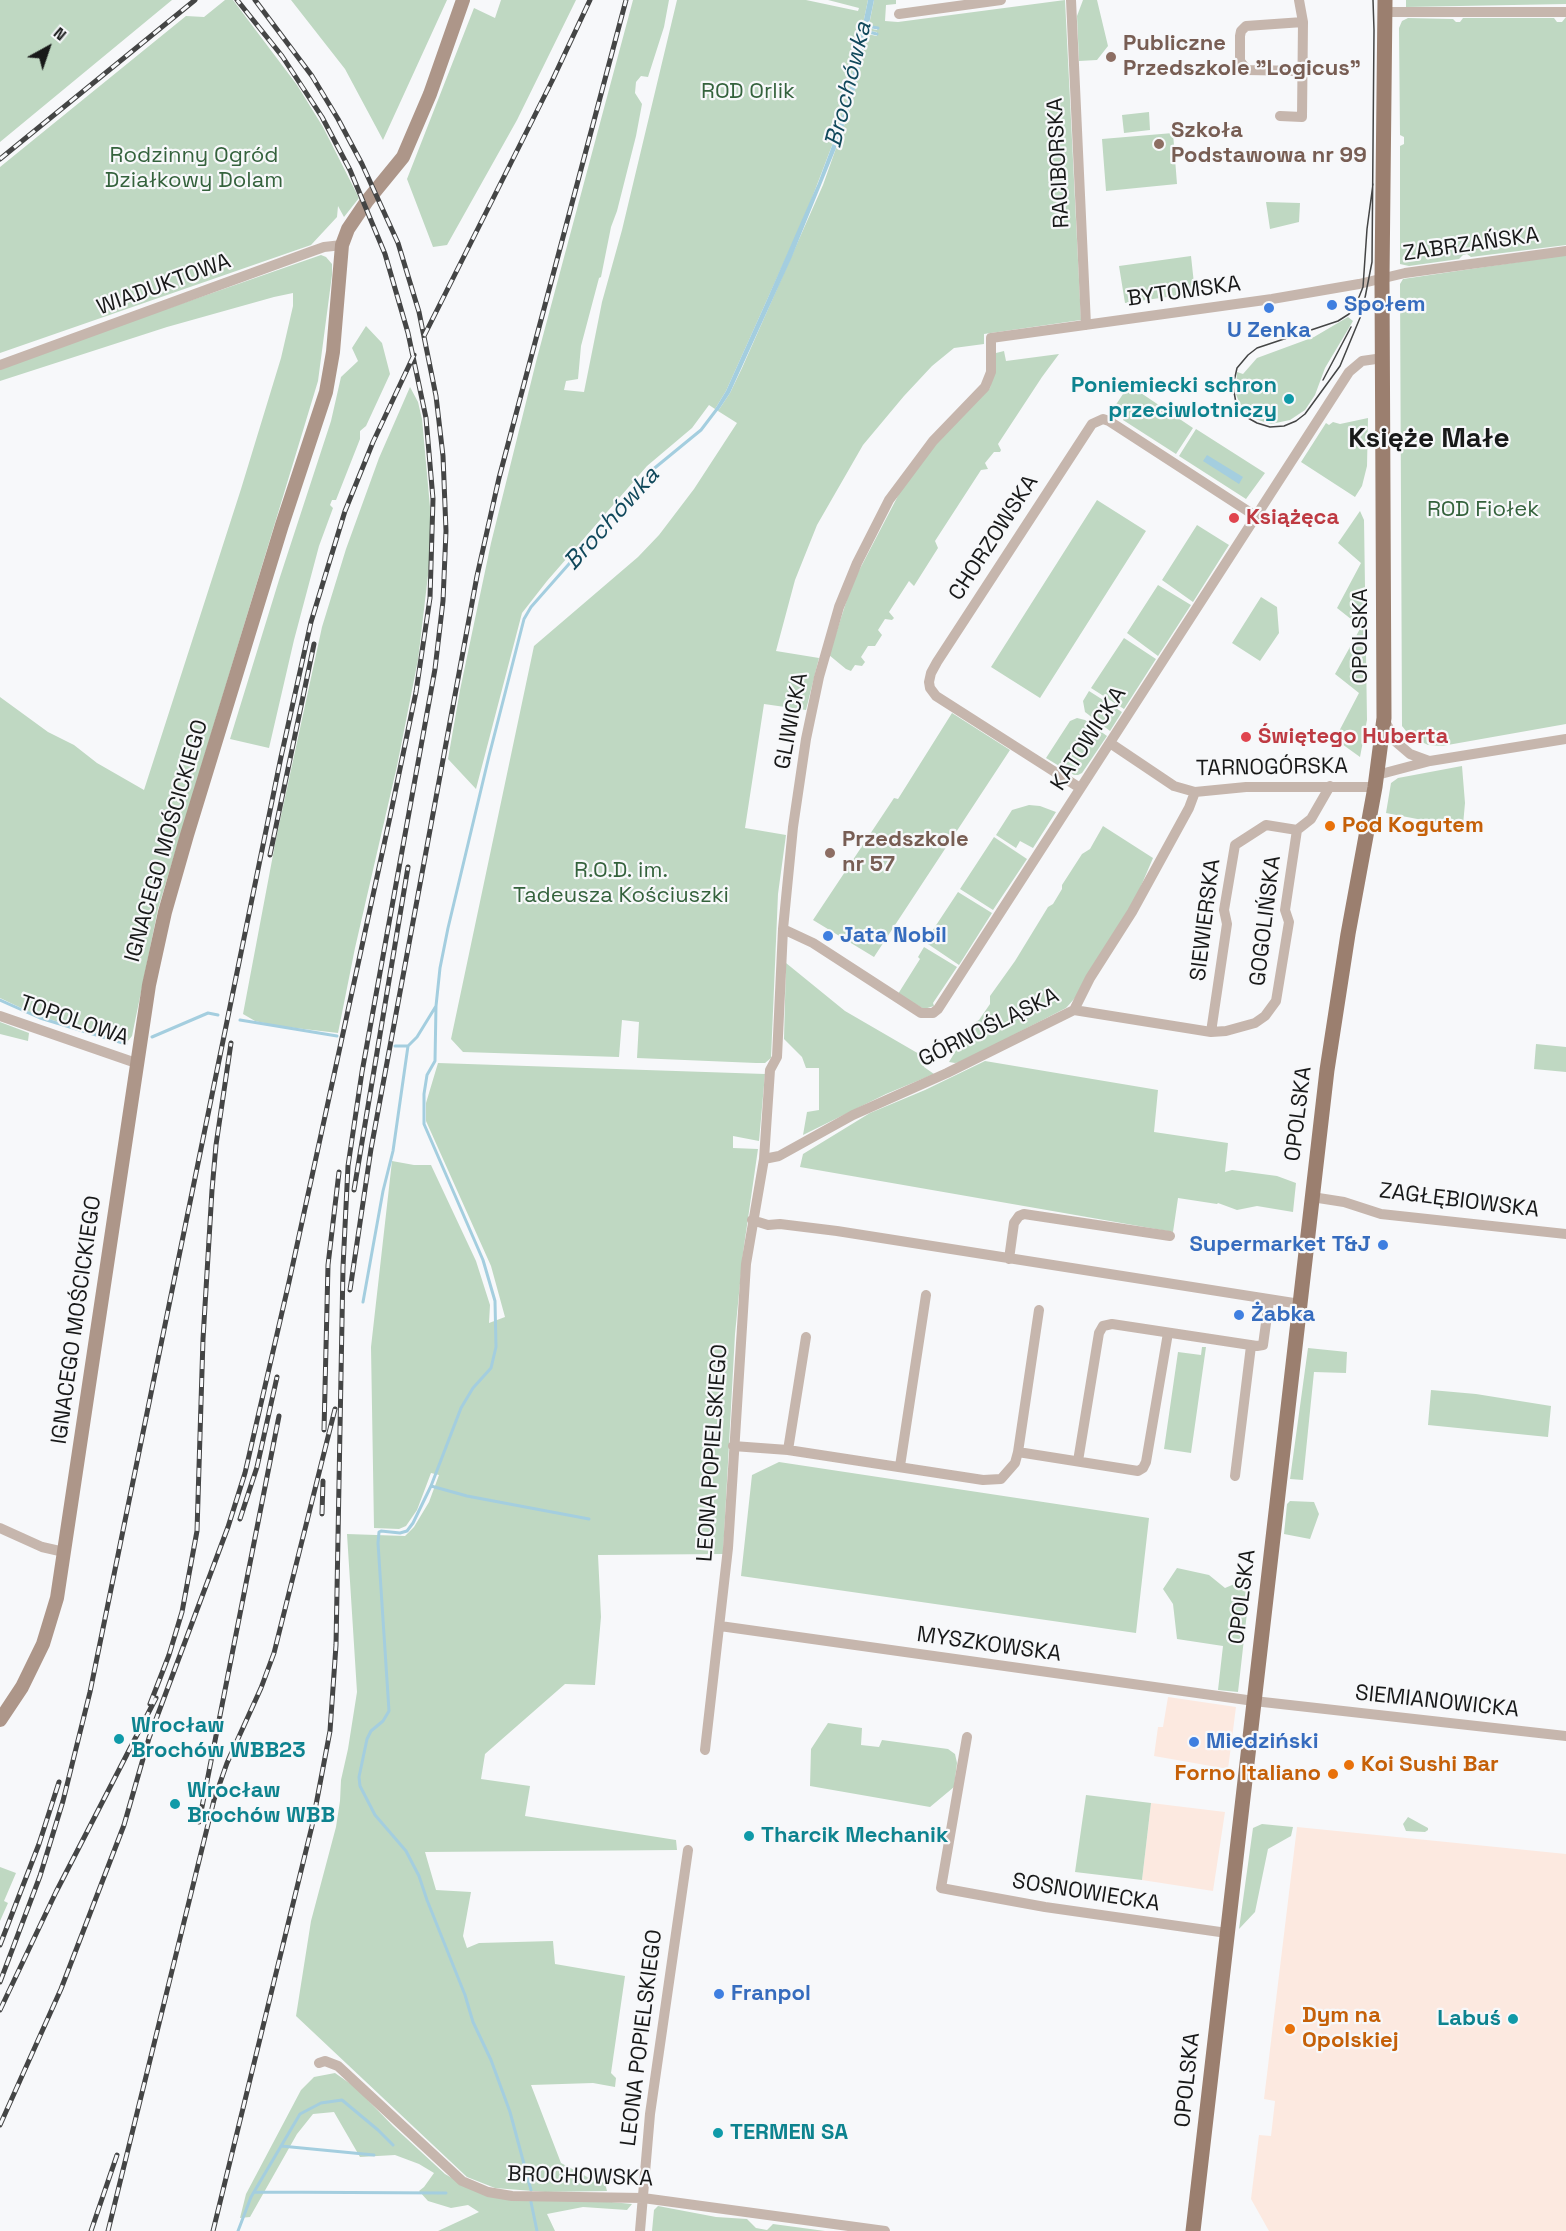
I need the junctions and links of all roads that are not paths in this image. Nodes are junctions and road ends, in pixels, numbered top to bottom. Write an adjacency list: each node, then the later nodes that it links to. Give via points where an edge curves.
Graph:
1 (463, 0): 11 (street, IGNACEGO MOŚCICKIEGO, via 403,157 348,229)
2 (1001, 0): 7 (street)
3 (1071, 0): 14 (street, RACIBORSKA)
4 (1299, 0): 8 (street)
5 (1384, 6): 6 (street); 13 (main road, OPOLSKA)
6 (1566, 12)
7 (899, 14)
8 (1303, 22): 9 (street); 9 (street, via 1246,26 1240,31 1240,61 1247,70)
9 (1302, 71): 10 (street, via 1302,117)
10 (1280, 116)
11 (342, 245): 17 (street, WIADUKTOWA, via 324,247); 32 (street, IGNACEGO MOŚCICKIEGO, via 327,392 282,525 165,912)
12 (1566, 251): 13 (street, ZABRZAŃSKA)
13 (1382, 279): 14 (street, BYTOMSKA); 16 (main road, OPOLSKA)
14 (1086, 325): 15 (street, BYTOMSKA)
15 (991, 338): 28 (street, GLIWICKA, via 991,372 985,387 933,441 889,500 856,563 839,608 806,738)
16 (1383, 358): 18 (street, KATOWICKA, via 1354,366); 19 (main road, OPOLSKA)
17 (0, 365)
18 (1257, 517): 21 (street, KATOWICKA); 25 (street, CHORZOWSKA, via 1109,421 1097,420 1087,431 937,662 929,682 937,696)
19 (1384, 718): 22 (street, via 1396,742 1410,754); 23 (main road, OPOLSKA)
20 (1566, 739): 22 (street, TARNOGÓRSKA)
21 (1110, 743): 25 (street, KATOWICKA); 26 (street, TARNOGÓRSKA, via 1174,786)
22 (1430, 761): 23 (street, TARNOGÓRSKA)
23 (1376, 781): 24 (street, TARNOGÓRSKA); 34 (main road, OPOLSKA, via 1334,1015)
24 (1330, 786): 26 (street, TARNOGÓRSKA); 27 (street, GOGOLIŃSKA, via 1311,819)
25 (1080, 788): 28 (street, KATOWICKA, via 933,1012 921,1013 813,943)
26 (1195, 792): 29 (street, GÓRNOŚLĄSKA)
27 (1297, 830): 31 (street, GOGOLIŃSKA, via 1285,910 1289,922 1276,1001 1255,1023); 31 (street, SIEWIERSKA, via 1266,825 1235,845)
28 (783, 929): 33 (street, GLIWICKA, via 777,1057 770,1070)
29 (1074, 1011): 31 (street, GOGOLIŃSKA); 33 (street, GÓRNOŚLĄSKA, via 854,1115 779,1156)
30 (0, 1016): 32 (street, TOPOLOWA)
31 (1211, 1032)
32 (136, 1063): 53 (street, IGNACEGO MOŚCICKIEGO)
33 (764, 1159): 35 (street, LEONA POPIELSKIEGO)
34 (1312, 1197): 36 (street, ZAGŁĘBIOWSKA, via 1381,1214); 41 (main road, OPOLSKA)
35 (752, 1220): 38 (street); 46 (street, LEONA POPIELSKIEGO, via 743,1288)
36 (1566, 1234)
37 (1170, 1236): 38 (street, via 1024,1214 1014,1223)
38 (1009, 1259): 40 (street)
39 (926, 1295): 50 (street)
40 (1269, 1300): 41 (street); 45 (street, via 1263,1345)
41 (1299, 1304): 55 (main road, OPOLSKA)
42 (1039, 1310): 48 (street)
43 (1168, 1333): 45 (street); 49 (street, via 1112,1324 1101,1328); 49 (street, via 1143,1468 1138,1471)
44 (806, 1337): 47 (street)
45 (1251, 1346): 51 (street)
46 (733, 1446): 47 (street); 54 (street, LEONA POPIELSKIEGO)
47 (788, 1450): 50 (street)
48 (1018, 1452): 49 (street); 50 (street, via 1015,1463 1001,1479 983,1480)
49 (1078, 1461)
50 (900, 1466)
51 (1235, 1476)
52 (0, 1528): 53 (street, via 42,1547)
53 (64, 1552): 57 (street, IGNACEGO MOŚCICKIEGO, via 57,1598 43,1644)
54 (720, 1626): 55 (street, MYSZKOWSKA); 60 (street, LEONA POPIELSKIEGO)
55 (1254, 1701): 56 (street, MYSZKOWSKA); 62 (main road, OPOLSKA)
56 (1305, 1707): 58 (street, SIEMIANOWICKA)
57 (0, 1720)
58 (1566, 1736)
59 (967, 1737): 62 (street, SOSNOWIECKA, via 940,1888)
60 (705, 1750)
61 (688, 1850): 64 (street, LEONA POPIELSKIEGO, via 650,2114)
62 (1227, 1933): 67 (main road, OPOLSKA)
63 (319, 2063): 64 (street, BROCHOWSKA, via 338,2066 462,2181 488,2192 512,2196)
64 (643, 2198): 65 (street, LEONA POPIELSKIEGO); 66 (street, BROCHOWSKA)
65 (640, 2231)
66 (885, 2231)
67 (1193, 2231)

